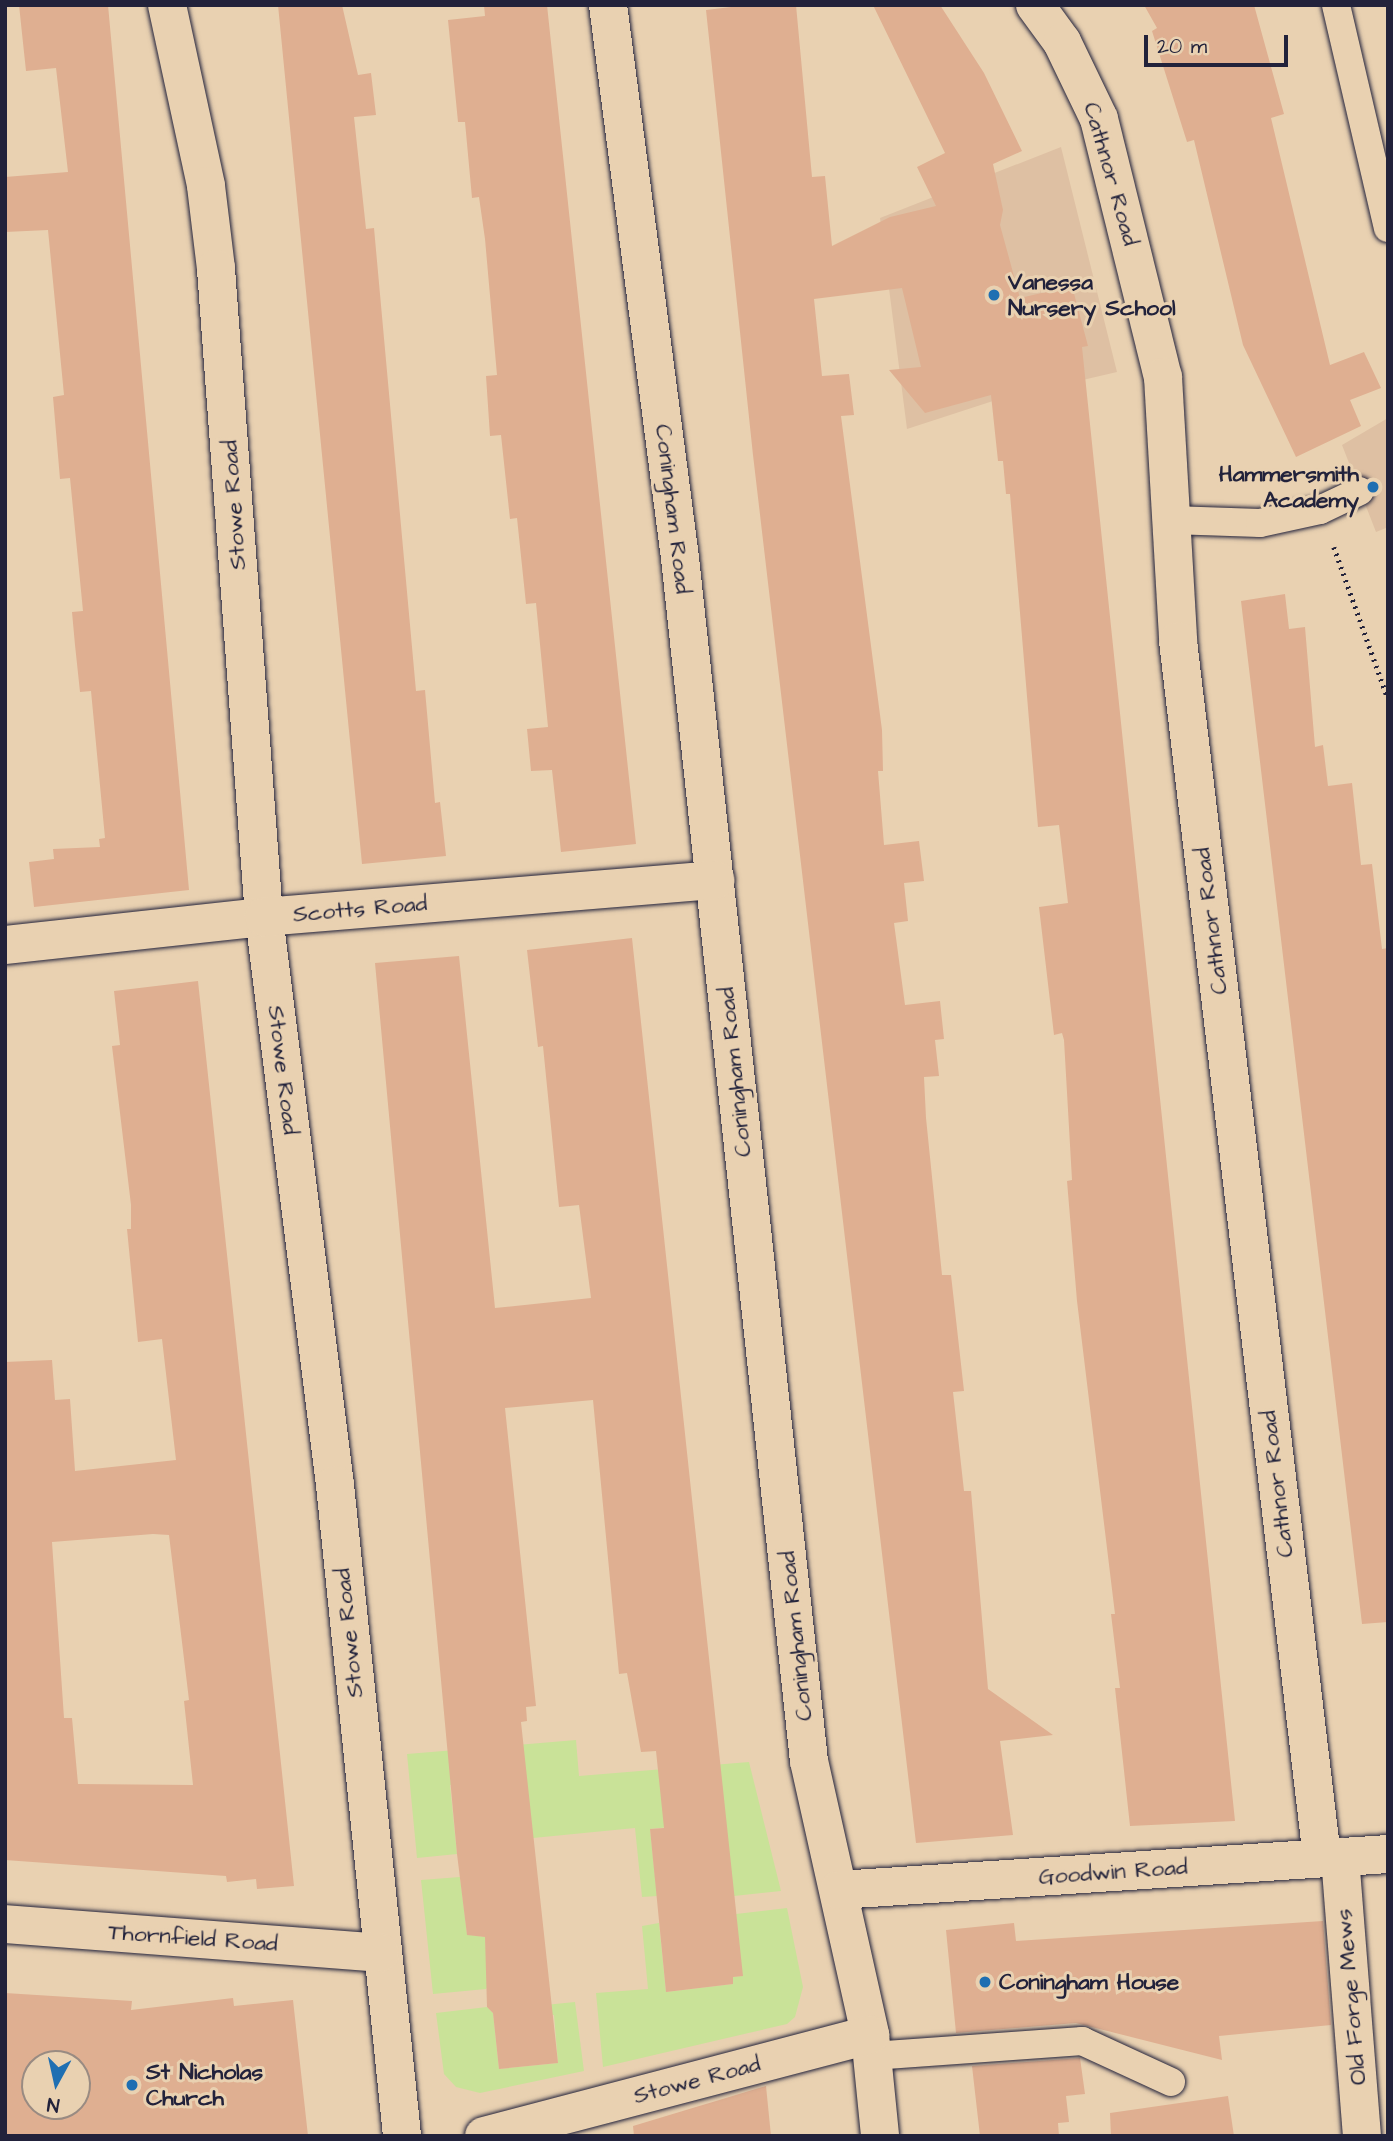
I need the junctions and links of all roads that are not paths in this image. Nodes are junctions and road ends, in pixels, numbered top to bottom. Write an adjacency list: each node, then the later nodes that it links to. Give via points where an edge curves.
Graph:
1 (167, 5): 9 (street, Stowe Road, via 206,186 216,268)
2 (608, 5): 8 (street, Coningham Road, via 680,558)
3 (1035, 5): 7 (street, Cathnor Road, via 1082,80 1118,184 1163,377)
4 (1336, 5): 5 (lane)
5 (1388, 228)
6 (1360, 491): 7 (lane, via 1321,510 1260,523)
7 (1171, 520): 12 (street, Cathnor Road, via 1178,641)
8 (715, 880): 9 (street, Scotts Road); 13 (street, Coningham Road, via 808,1761)
9 (264, 917): 10 (street, Scotts Road); 15 (street, Stowe Road, via 335,1485)
10 (5, 945)
11 (1388, 1854): 12 (street, Goodwin Road)
12 (1331, 1858): 13 (street, Goodwin Road); 21 (street, Old Forge Mews)
13 (839, 1890): 16 (street, Coningham Road)
14 (5, 1924): 15 (street, Thornfield Road)
15 (380, 1953): 18 (street, Stowe Road)
16 (871, 2046): 17 (lane, via 1082,2041); 19 (street, Stowe Road); 20 (street, Coningham Road)
17 (1171, 2082)
18 (402, 2136)
19 (484, 2136)
20 (880, 2136)
21 (1363, 2136)

